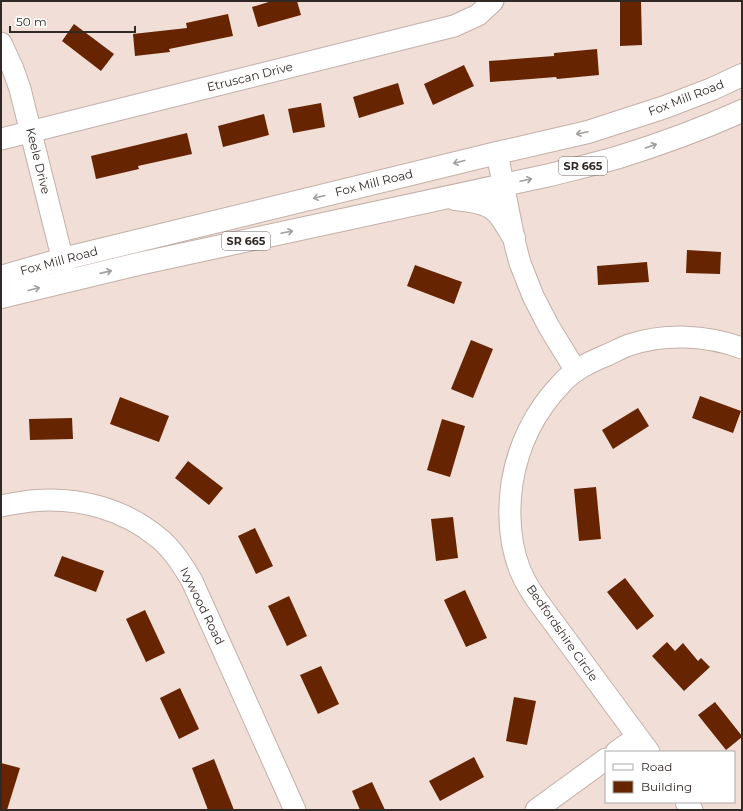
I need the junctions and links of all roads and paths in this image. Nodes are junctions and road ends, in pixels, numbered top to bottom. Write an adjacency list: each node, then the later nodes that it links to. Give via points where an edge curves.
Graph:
1 (493, 1): 5 (street, Etruscan Drive, via 478,15 454,26)
2 (1, 43): 5 (street, Keele Drive, via 16,75)
3 (742, 76): 7 (main road, Fox Mill Road / SR 665, one-way to 7, via 665,107 588,132)
4 (742, 111): 8 (main road, Fox Mill Road / SR 665, one-way to 4, via 617,158)
5 (31, 132): 6 (street, Etruscan Drive); 11 (street, Keele Drive)
6 (1, 139)
7 (497, 153): 8 (street); 11 (main road, Fox Mill Road / SR 665, one-way to 11)
8 (504, 185): 9 (main road, Fox Mill Road / SR 665); 10 (street)
9 (446, 197): 10 (main road, via 484,204 494,209); 13 (main road, Fox Mill Road / SR 665, one-way to 9)
10 (514, 238): 16 (street, via 520,263 533,296)
11 (62, 259): 12 (main road, Fox Mill Road / SR 665); 13 (street, Keele Drive)
12 (1, 278)
13 (68, 281): 14 (main road, Fox Mill Road / SR 665, one-way to 13)
14 (1, 297)
15 (742, 348): 16 (street, Bedfordshire Circle, via 701,338 671,337 642,341 593,361)
16 (576, 371): 18 (street, Bedfordshire Circle, via 561,383 541,409 524,440 512,487 511,532 520,570 529,588)
17 (1, 506): 21 (street, Ivywood Road, via 49,500 95,505 119,513 161,540 178,558 192,580)
18 (643, 744): 19 (street)
19 (619, 751)
20 (605, 760): 22 (street)
21 (295, 810)
22 (536, 810)

